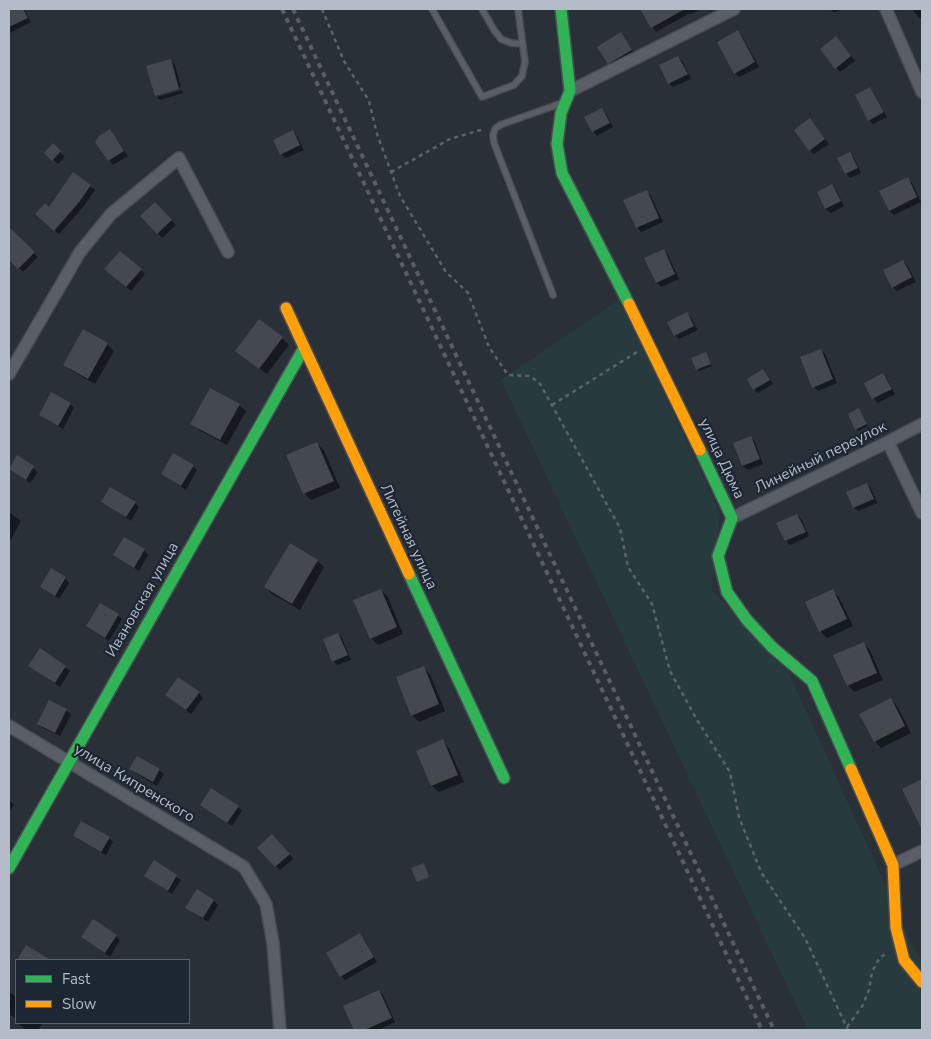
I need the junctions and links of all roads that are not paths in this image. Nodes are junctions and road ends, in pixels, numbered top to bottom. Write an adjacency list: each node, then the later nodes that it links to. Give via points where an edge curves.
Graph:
1 (432, 9): 7 (lane, via 482,97 514,85 522,76 525,62)
2 (482, 9): 7 (lane, via 501,39)
3 (518, 9): 7 (lane)
4 (561, 9): 8 (street)
5 (734, 9): 8 (street)
6 (886, 9): 9 (street)
7 (522, 44)
8 (570, 91): 10 (street, улица Дюма)
9 (922, 92)
10 (564, 103): 12 (lane, via 500,125 493,135); 19 (street, улица Дюма, via 557,144 562,173 650,344)
11 (228, 252): 15 (street, via 179,158 111,214 80,252)
12 (553, 295)
13 (286, 308): 14 (street, Литейная улица)
14 (304, 348): 21 (street, Ивановская улица); 22 (street, Литейная улица)
15 (9, 374)
16 (922, 424): 17 (street, Линейный переулок)
17 (888, 442): 18 (street); 19 (street, Линейный переулок)
18 (922, 513)
19 (732, 518): 24 (street, улица Дюма, via 718,556 727,592 772,647 812,680)
20 (9, 726): 21 (street, улица Кипренского)
21 (68, 762): 25 (street, Ивановская улица); 27 (street, улица Кипренского, via 244,867 266,904 273,943)
22 (504, 778)
23 (922, 850): 24 (street)
24 (893, 865): 26 (street, улица Дюма, via 896,928 904,960)
25 (9, 868)
26 (922, 982)
27 (280, 1030)

